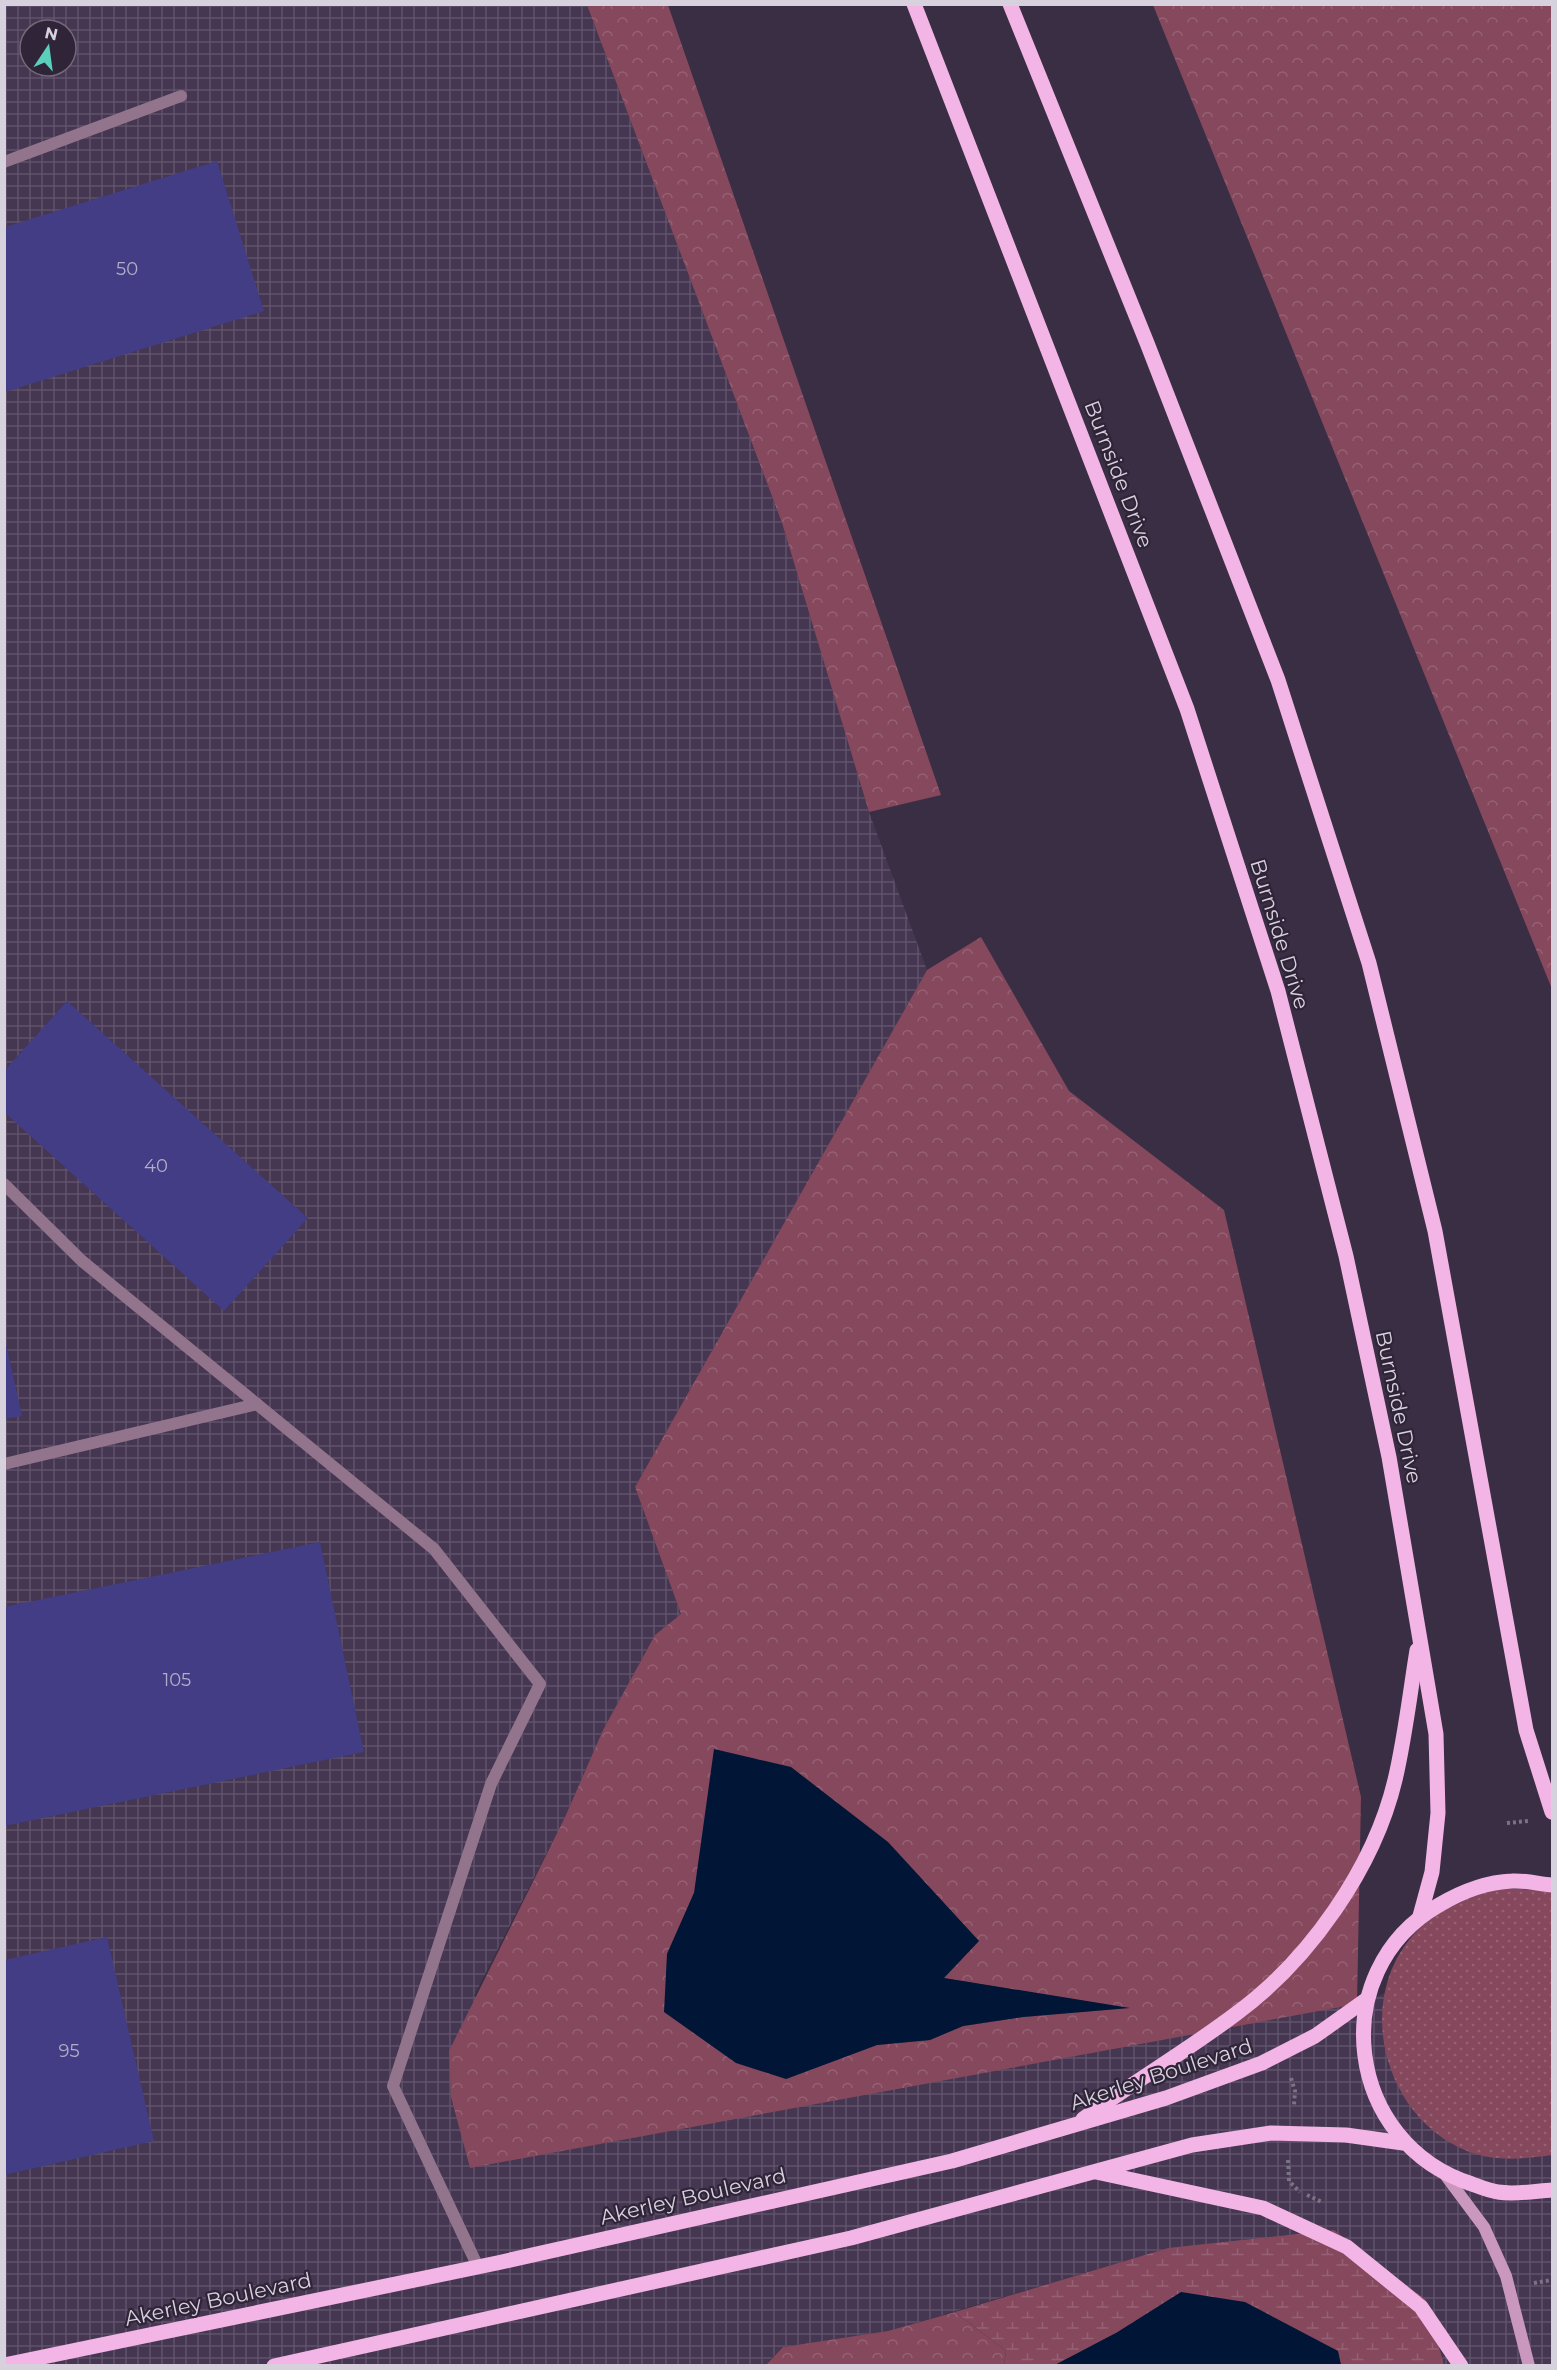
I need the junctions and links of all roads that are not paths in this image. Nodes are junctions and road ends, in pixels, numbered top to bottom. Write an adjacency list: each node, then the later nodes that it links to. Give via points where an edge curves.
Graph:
1 (914, 4): 8 (main road, Burnside Drive, via 1187,709 1278,991 1346,1256 1389,1457)
2 (1010, 4): 9 (main road, via 1148,343 1278,680 1369,963 1435,1231 1526,1730)
3 (181, 96): 4 (lane)
4 (4, 162)
5 (4, 1184): 6 (lane, via 82,1261)
6 (257, 1404): 7 (lane); 18 (lane, via 434,1549 540,1684 491,1784 393,2086)
7 (4, 1464)
8 (1419, 1635): 11 (main road, Burnside Drive, via 1436,1734 1438,1813 1432,1872); 13 (main road, via 1395,1780 1382,1820 1329,1920 1277,1980 1237,2013)
9 (1552, 1812)
10 (1552, 1885): 11 (main road, via 1512,1881 1462,1891)
11 (1420, 1916): 12 (main road, via 1386,1953)
12 (1366, 1999): 13 (main road, Akerley Boulevard, via 1315,2036 1262,2063 1166,2098); 14 (main road, via 1363,2049 1374,2097)
13 (1074, 2125): 18 (main road, Akerley Boulevard, via 952,2161)
14 (1403, 2143): 15 (main road, via 1346,2135 1271,2133 1192,2145); 16 (main road)
15 (1093, 2171): 20 (main road, via 851,2238); 21 (main road, via 1263,2208 1347,2247 1421,2307)
16 (1446, 2176): 17 (main road, via 1498,2192); 22 (main road, via 1484,2227 1506,2276)
17 (1552, 2190)
18 (478, 2267): 19 (main road, Akerley Boulevard)
19 (4, 2365)
20 (274, 2366)
21 (1461, 2366)
22 (1529, 2366)

